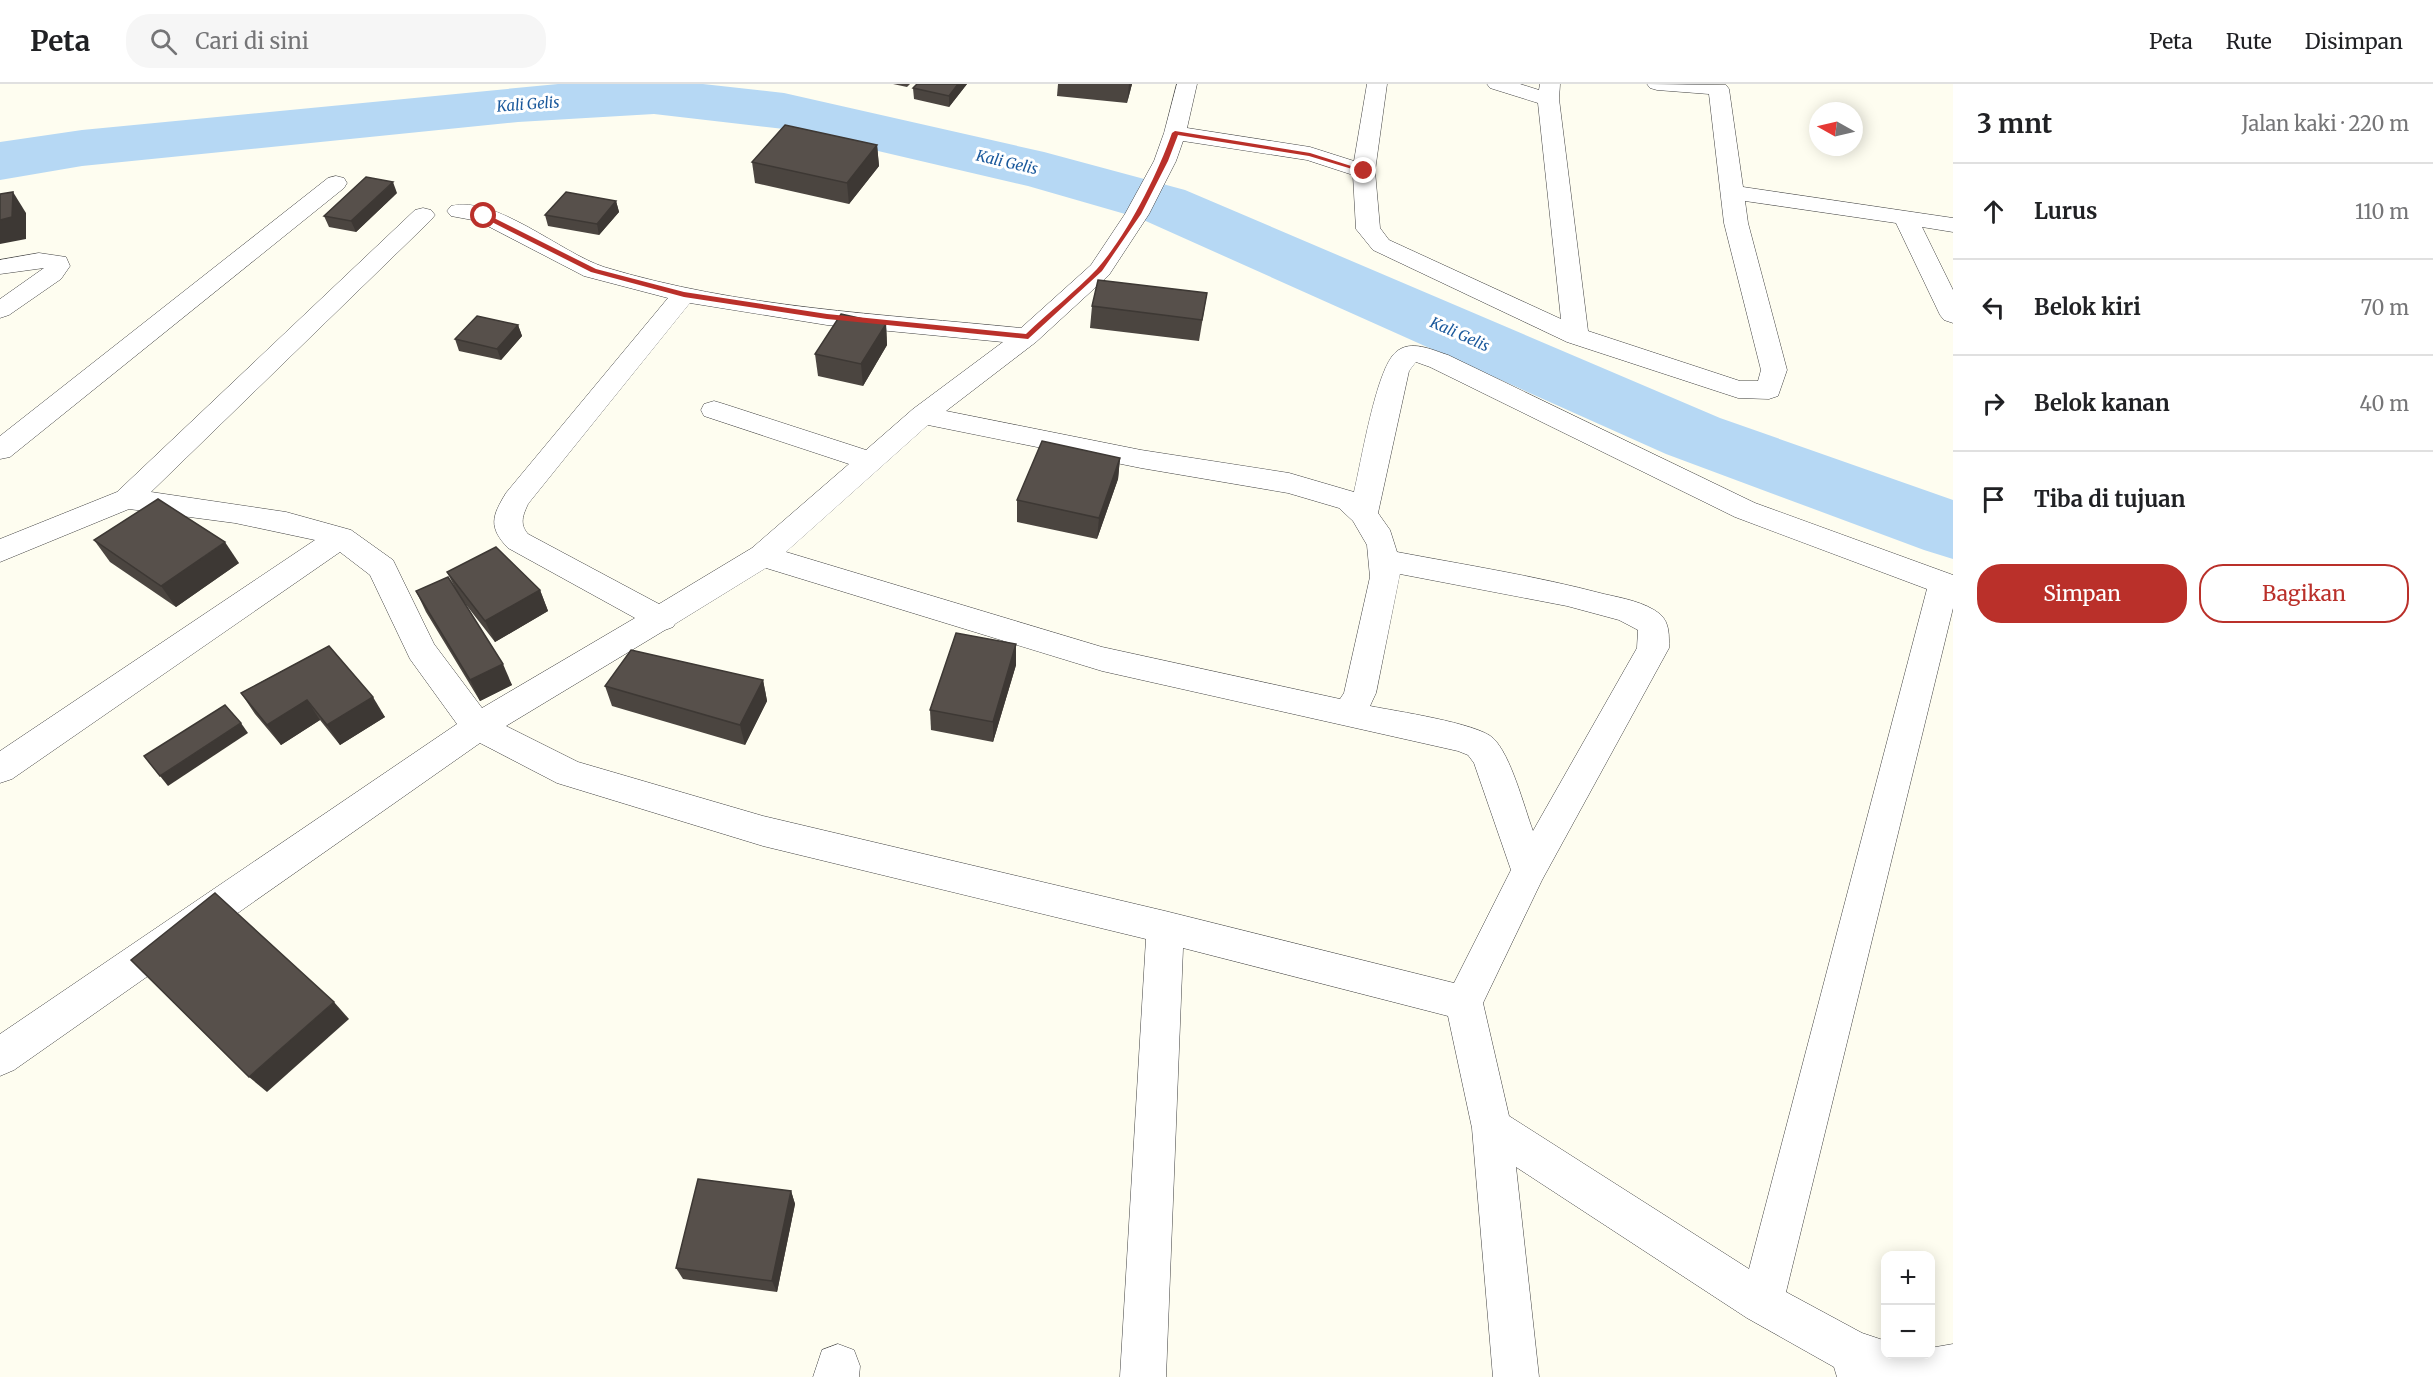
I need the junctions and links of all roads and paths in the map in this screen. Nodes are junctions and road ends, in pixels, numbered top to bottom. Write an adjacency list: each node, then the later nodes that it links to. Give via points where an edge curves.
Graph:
1 (1162, 84): 5 (street)
2 (1377, 84): 9 (street)
3 (1497, 84): 7 (street)
4 (1657, 84): 6 (street)
5 (1187, 85): 8 (street)
6 (1718, 86): 11 (street)
7 (1549, 91): 21 (street)
8 (1175, 133): 9 (street, via 1310,154); 20 (street, via 1137,214 1100,270)
9 (1364, 171): 21 (street, via 1368,229 1381,244)
10 (336, 183): 24 (street)
11 (1731, 193): 14 (street); 21 (street, via 1774,370 1769,390 1738,389)
12 (459, 211): 17 (street, via 484,216 593,271)
13 (423, 215): 26 (street)
14 (1905, 217): 15 (street); 19 (street)
15 (1953, 225)
16 (0, 267): 18 (street, via 39,260 57,262 58,266)
17 (684, 295): 20 (street, via 827,316); 33 (street, via 516,500 508,519 510,533 518,541)
18 (0, 310)
19 (1953, 315)
20 (1028, 336): 23 (street)
21 (1576, 336)
22 (714, 410): 25 (street)
23 (923, 415): 25 (street); 27 (street, via 1141,459 1289,483 1349,501)
24 (0, 450)
25 (869, 461): 30 (street)
26 (127, 499): 28 (street, via 286,522); 29 (street)
27 (1363, 514): 31 (street, via 1375,530); 32 (street, via 1396,370 1405,357 1415,353 1439,361 1745,510)
28 (341, 537): 35 (street, via 382,568 421,651); 36 (street)
29 (0, 551)
30 (762, 556): 33 (street); 34 (street, via 1102,659)
31 (1385, 560): 34 (street, via 1381,602 1360,693); 37 (street, via 1579,598 1627,611 1653,628 1653,648)
32 (1948, 585): 42 (street)
33 (662, 619): 35 (street)
34 (1349, 714): 37 (street, via 1480,746 1489,757)
35 (478, 728): 38 (street, via 569,773 763,831); 40 (street)
36 (0, 769)
37 (1529, 870): 39 (street)
38 (1166, 927): 39 (street); 45 (street)
39 (1464, 1003): 41 (street)
40 (0, 1057)
41 (1492, 1128): 42 (street); 46 (street)
42 (1762, 1303): 43 (street)
43 (1856, 1364): 44 (street, via 1910,1372)
44 (1953, 1368)
45 (1143, 1377)
46 (1516, 1377)

